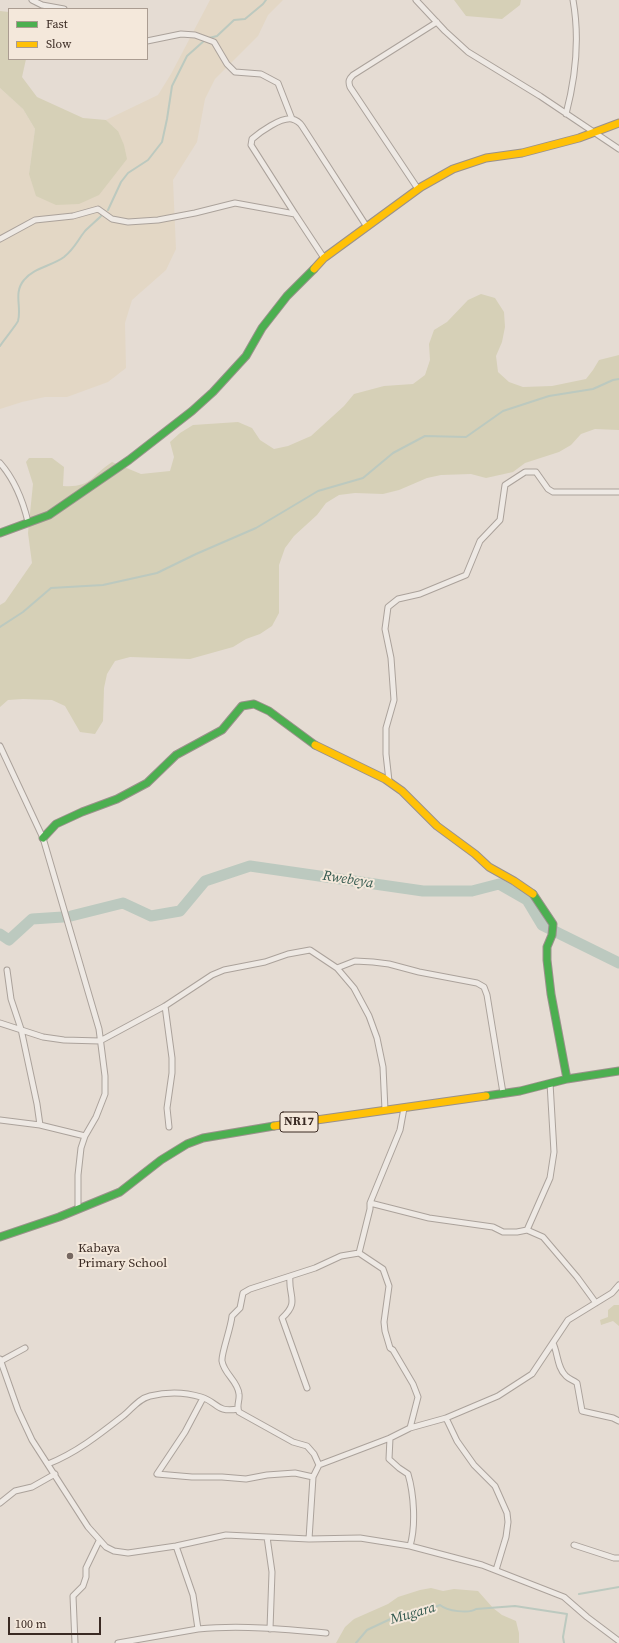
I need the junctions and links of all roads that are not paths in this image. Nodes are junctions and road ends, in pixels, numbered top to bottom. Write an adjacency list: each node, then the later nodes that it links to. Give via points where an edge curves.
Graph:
1 (32, 0): 4 (street)
2 (416, 0): 5 (street)
3 (573, 0): 7 (street, via 577,20 577,49 572,93)
4 (58, 8)
5 (437, 22): 7 (street, via 468,52); 12 (street, via 353,75 348,82)
6 (148, 41): 8 (street, via 181,34 196,35 214,42 235,72 261,74 278,83)
7 (566, 114): 10 (street)
8 (292, 119): 13 (street, via 282,120 260,133 251,142 253,150); 14 (street, via 302,126)
9 (619, 123): 10 (street)
10 (594, 132): 11 (street); 12 (street, via 522,153 486,158 453,169)
11 (619, 149)
12 (418, 189): 14 (street)
13 (295, 214): 15 (street, via 235,203 158,220 128,222 112,219 98,209 73,216 35,220); 16 (street)
14 (367, 228): 16 (street)
15 (0, 239)
16 (324, 258): 19 (street, via 287,296 262,328 246,356 192,411 71,501 48,515)
17 (0, 463): 19 (street, via 17,491)
18 (619, 492): 22 (street, via 553,492 536,472 524,472 505,485 500,520 480,541 466,575 420,594 398,599 388,607 386,629 394,700 386,728)
19 (28, 522): 20 (street)
20 (0, 532)
21 (0, 746): 23 (street)
22 (389, 781): 23 (street, via 316,745 269,711 254,704 242,706 222,730 176,755 147,783 56,824); 31 (street, via 437,826 489,866 535,896 553,924 547,947 547,960)
23 (43, 838): 29 (street, via 99,1029)
24 (337, 968): 26 (street, via 310,950 288,954 212,974); 33 (street, via 354,962 389,964 477,983 484,987); 35 (street, via 354,988 377,1038 383,1067)
25 (7, 970): 28 (street, via 11,999)
26 (165, 1006): 29 (street); 38 (street, via 172,1058 167,1108)
27 (0, 1023): 28 (street)
28 (21, 1029): 29 (street, via 57,1039); 37 (street)
29 (100, 1041): 39 (street, via 105,1094 96,1117)
30 (619, 1072): 31 (street, NR17)
31 (567, 1079): 32 (street, NR17)
32 (550, 1083): 33 (street, NR17); 42 (street, via 554,1152 550,1178)
33 (503, 1093): 34 (street, NR17)
34 (404, 1108): 35 (street, NR17); 40 (street, via 400,1130)
35 (385, 1110): 41 (street, NR17, via 203,1138 187,1144 161,1160 120,1192)
36 (0, 1120): 37 (street)
37 (40, 1125): 39 (street)
38 (169, 1127)
39 (84, 1136): 41 (street, via 78,1175)
40 (370, 1202): 42 (street, via 429,1218 493,1227 503,1232); 44 (street)
41 (78, 1209): 43 (street, NR17)
42 (527, 1230): 47 (street, via 543,1237)
43 (0, 1237)
44 (359, 1253): 45 (street, via 341,1256); 56 (street, via 383,1269 389,1286 385,1331 390,1348 413,1384 418,1397)
45 (290, 1277): 51 (street, via 292,1305 291,1310 282,1318); 53 (street, via 243,1293 240,1308 232,1316 222,1360 225,1370 240,1394)
46 (619, 1285): 47 (street)
47 (596, 1303): 48 (street, via 568,1320)
48 (553, 1343): 54 (street, via 532,1374 498,1396); 55 (street, via 559,1366 565,1376 577,1383 582,1411)
49 (25, 1348): 50 (street)
50 (1, 1364): 58 (street, via 32,1440)
51 (307, 1388)
52 (203, 1398): 53 (street, via 220,1409); 58 (street, via 183,1393 149,1396 140,1400 125,1415 84,1444); 61 (street, via 185,1432 157,1474 246,1479 295,1473)
53 (238, 1409): 59 (street, via 274,1433 307,1446 314,1454)
54 (446, 1418): 56 (street); 70 (street, via 457,1441 474,1465 495,1486 507,1513 506,1537)
55 (619, 1421)
56 (410, 1428): 57 (street)
57 (390, 1438): 59 (street); 68 (street, via 389,1459 408,1474 413,1489)
58 (48, 1464): 60 (street)
59 (318, 1465): 61 (street)
60 (55, 1474): 62 (street, via 32,1487 15,1491); 65 (street)
61 (313, 1477): 64 (street)
62 (0, 1503)
63 (267, 1537): 64 (street); 67 (street, via 226,1536); 72 (street, via 272,1572)
64 (309, 1539): 68 (street, via 360,1538)
65 (99, 1541): 67 (street, via 110,1549 128,1553); 75 (street, via 86,1568 83,1586 73,1596)
66 (574, 1545): 69 (street)
67 (176, 1546): 71 (street, via 193,1595)
68 (410, 1546): 70 (street)
69 (619, 1558)
70 (496, 1570): 74 (street, via 564,1597)
71 (198, 1629): 72 (street); 76 (street)
72 (270, 1629): 73 (street)
73 (326, 1633)
74 (619, 1641)
75 (75, 1643)
76 (118, 1643)

